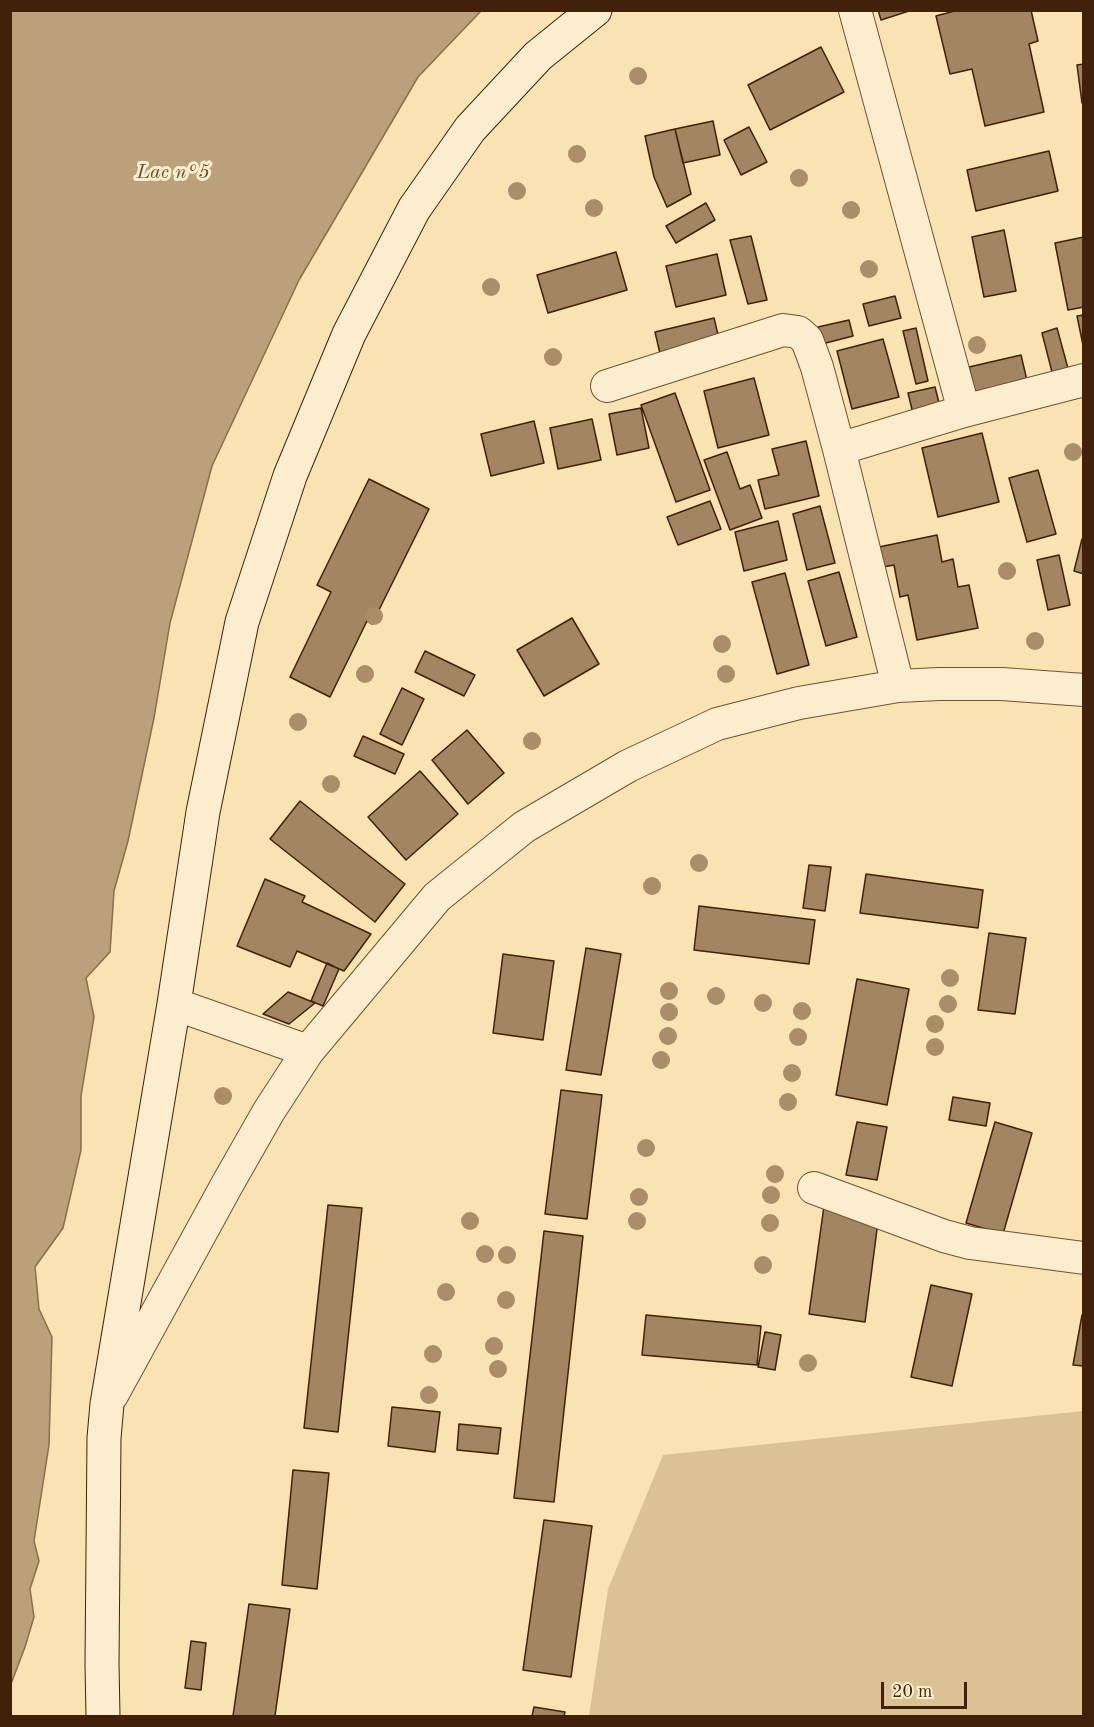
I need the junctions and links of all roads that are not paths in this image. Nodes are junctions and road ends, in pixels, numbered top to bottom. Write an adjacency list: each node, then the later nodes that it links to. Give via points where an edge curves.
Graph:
1 (595, 10): 9 (street, via 538,56 470,129 414,209 348,334 290,476 242,622 203,812)
2 (855, 10): 5 (street)
3 (1083, 380): 5 (street)
4 (607, 386): 6 (street, via 783,330 798,332 807,340 814,358)
5 (964, 411): 6 (street)
6 (839, 449): 7 (street)
7 (898, 686): 8 (street, via 1002,684); 10 (street, via 799,703 717,724 628,766 524,827 437,897)
8 (1083, 690)
9 (174, 1004): 10 (street); 13 (street)
10 (308, 1051): 13 (street, via 233,1173)
11 (814, 1188): 12 (street, via 970,1243)
12 (1083, 1258)
13 (107, 1404): 14 (street)
14 (103, 1716)

